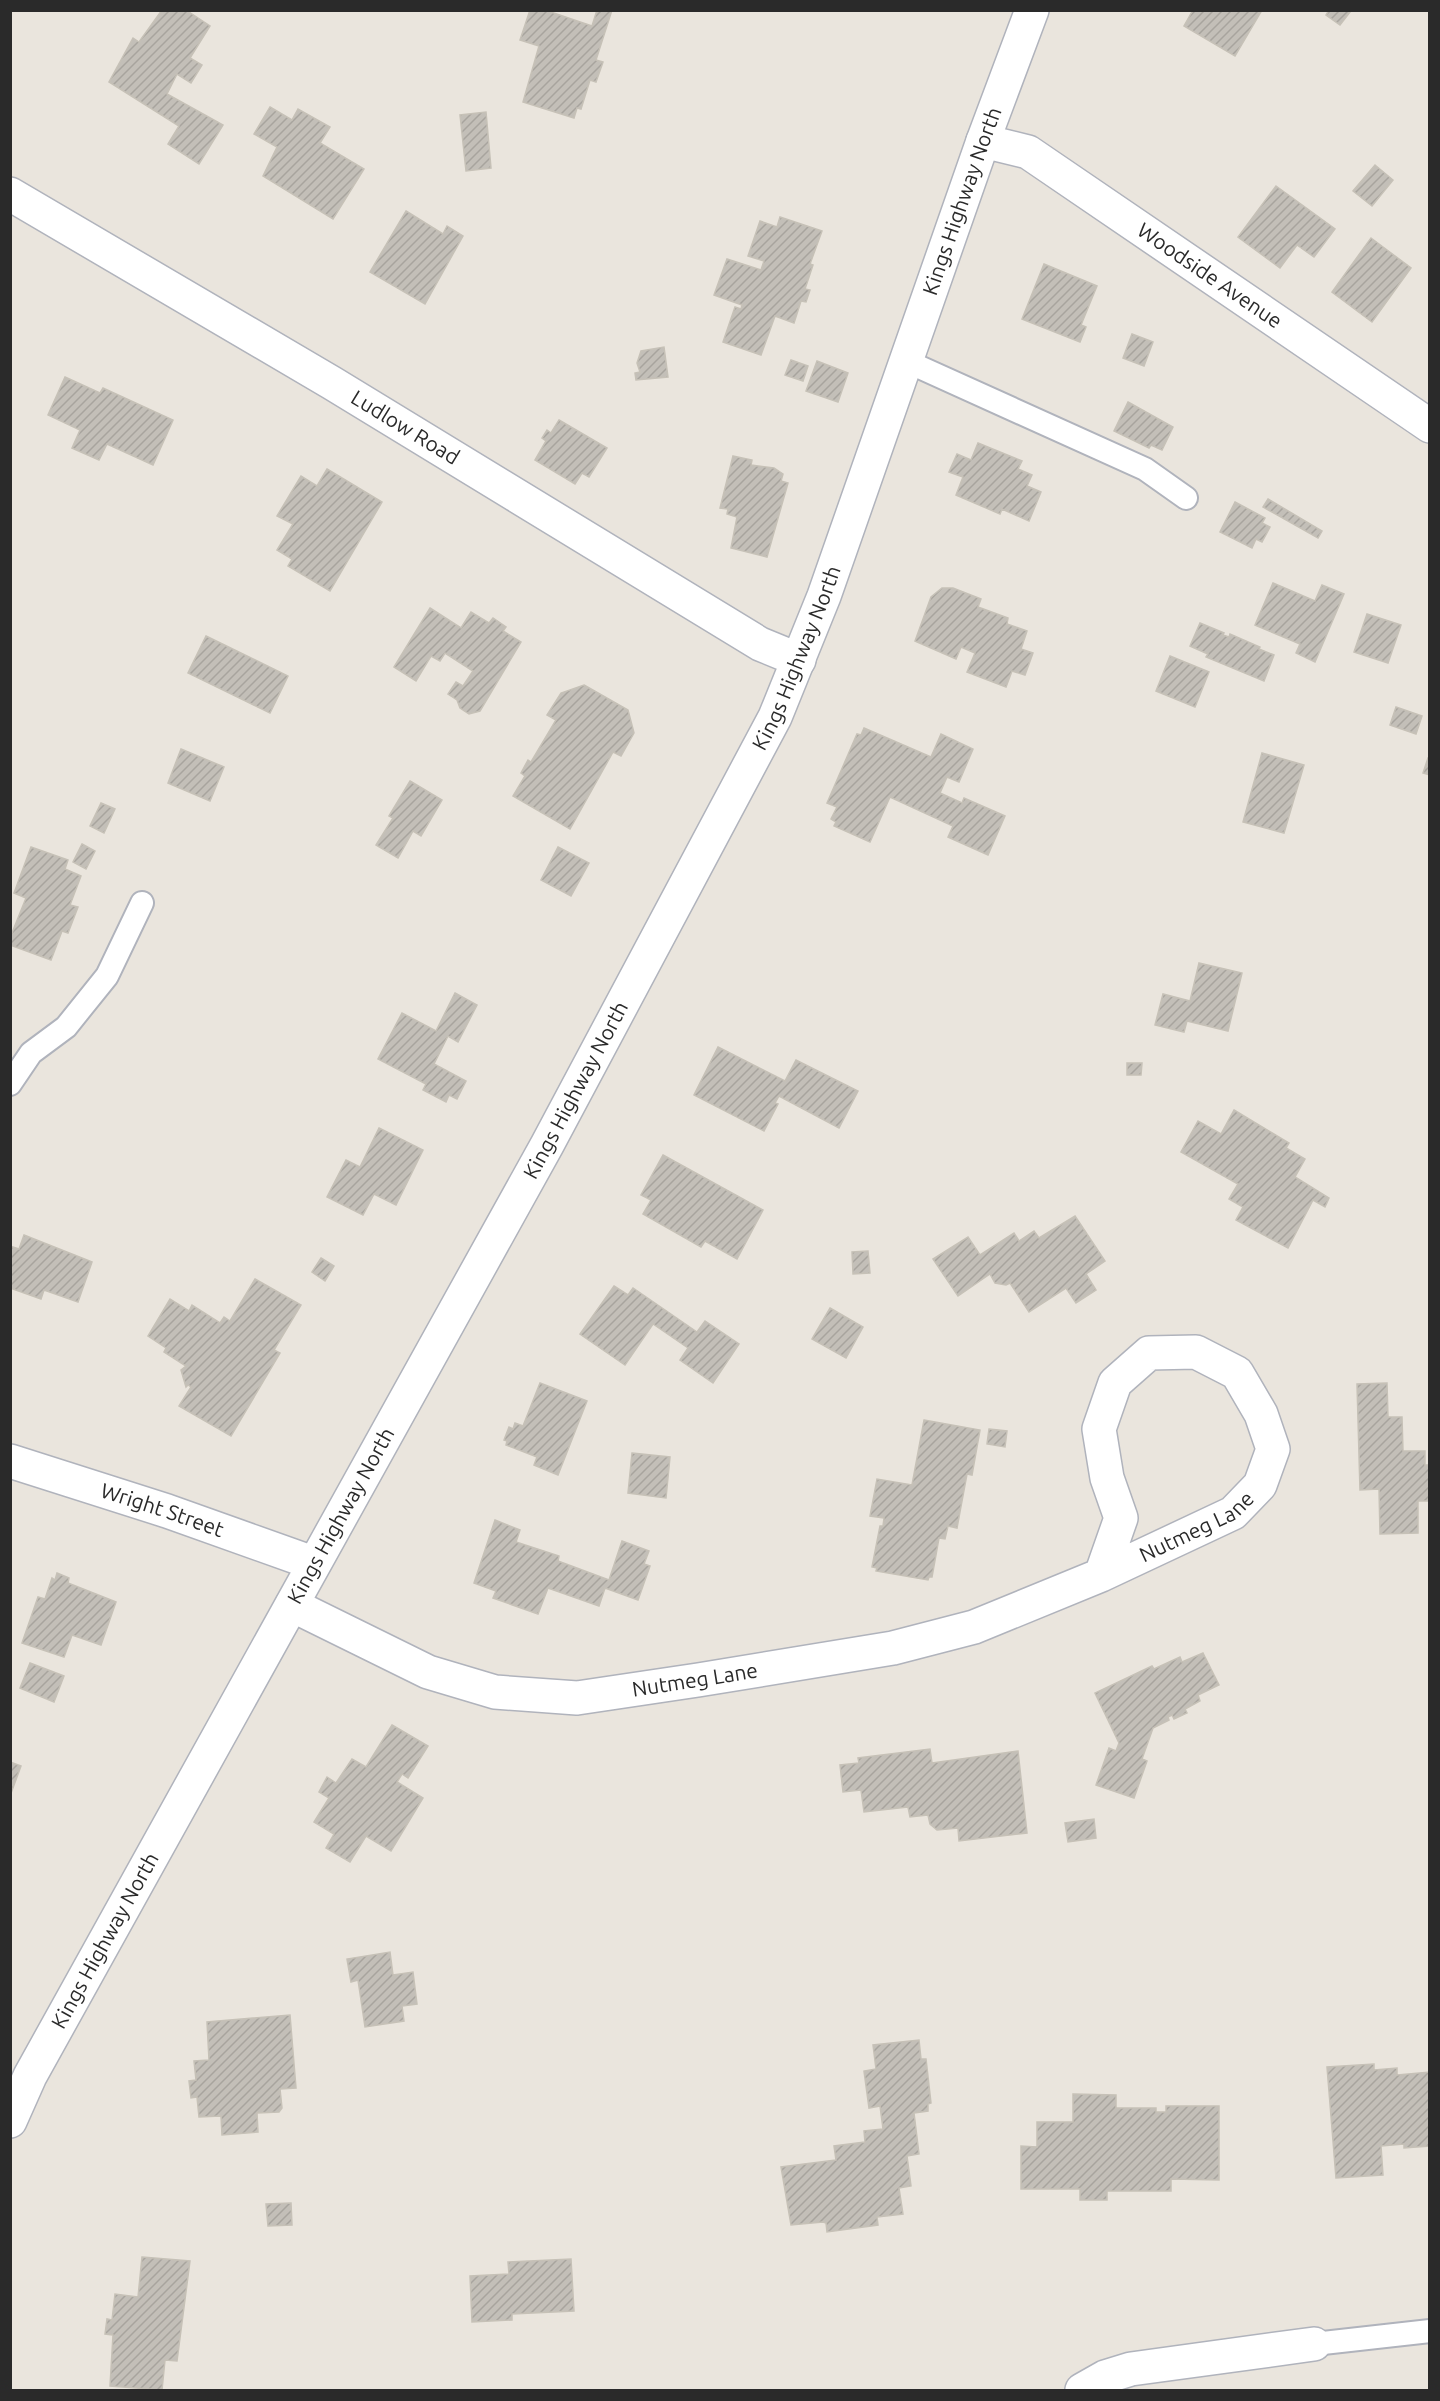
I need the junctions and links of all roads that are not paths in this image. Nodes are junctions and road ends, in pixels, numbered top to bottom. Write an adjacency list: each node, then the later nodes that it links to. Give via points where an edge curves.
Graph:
1 (1032, 10): 2 (street, Kings Highway North)
2 (983, 141): 4 (street, Kings Highway North); 5 (street, Woodside Avenue, via 1028,152)
3 (10, 194): 7 (street, Ludlow Road, via 332,383 760,644)
4 (906, 361): 6 (lane, via 1145,469); 7 (street, Kings Highway North)
5 (1430, 426)
6 (1186, 498)
7 (799, 660): 11 (street, Kings Highway North, via 760,747 630,992)
8 (142, 903): 9 (lane, via 107,976 66,1027 31,1053)
9 (10, 1084)
10 (10, 1461): 11 (street, Wright Street)
11 (313, 1563): 13 (street, Kings Highway North)
12 (1101, 1575): 12 (street, Nutmeg Lane, via 1233,1513 1260,1485 1274,1449 1261,1414 1237,1373 1196,1352 1149,1353 1115,1383 1099,1429 1107,1478 1121,1518); 13 (street, Nutmeg Lane, via 974,1627 893,1648 577,1698 495,1692 428,1672)
13 (292, 1605): 14 (street, Kings Highway North, via 30,2076)
14 (10, 2121)
15 (1430, 2331): 16 (lane)
16 (1314, 2344): 17 (street, via 1131,2369 1105,2377)
17 (1082, 2391)

